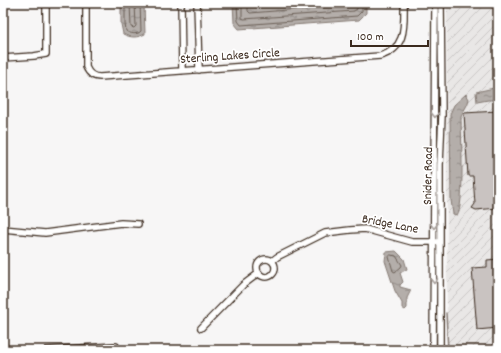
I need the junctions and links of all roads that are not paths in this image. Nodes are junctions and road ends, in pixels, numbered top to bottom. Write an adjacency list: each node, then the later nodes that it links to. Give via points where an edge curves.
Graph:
1 (46, 3): 8 (street, via 46,54)
2 (86, 3): 10 (street, Sterling Lakes Circle, via 85,60 90,74 100,77)
3 (181, 3): 10 (street)
4 (197, 3): 9 (street)
5 (404, 3): 9 (street, Sterling Lakes Circle, via 401,40 394,50 384,55)
6 (435, 3): 13 (street, Snider Road, one-way to 13)
7 (441, 3): 13 (street, Snider Road, via 442,115)
8 (3, 58)
9 (198, 70): 10 (street, Sterling Lakes Circle)
10 (182, 71)
11 (138, 224): 12 (street, via 121,223 45,233)
12 (3, 229)
13 (437, 242): 14 (street, Bridge Lane, via 412,242 364,229 350,230 325,233); 19 (street, Snider Road, one-way to 19); 20 (street, Snider Road)
14 (272, 261): 15 (street, Bridge Lane, via 260,261 257,266); 15 (street, Bridge Lane, via 275,268 272,275 266,277)
15 (259, 273): 16 (street, Bridge Lane, via 243,285)
16 (201, 328)
17 (117, 348): 18 (street)
18 (47, 350)
19 (433, 350)
20 (440, 350)

